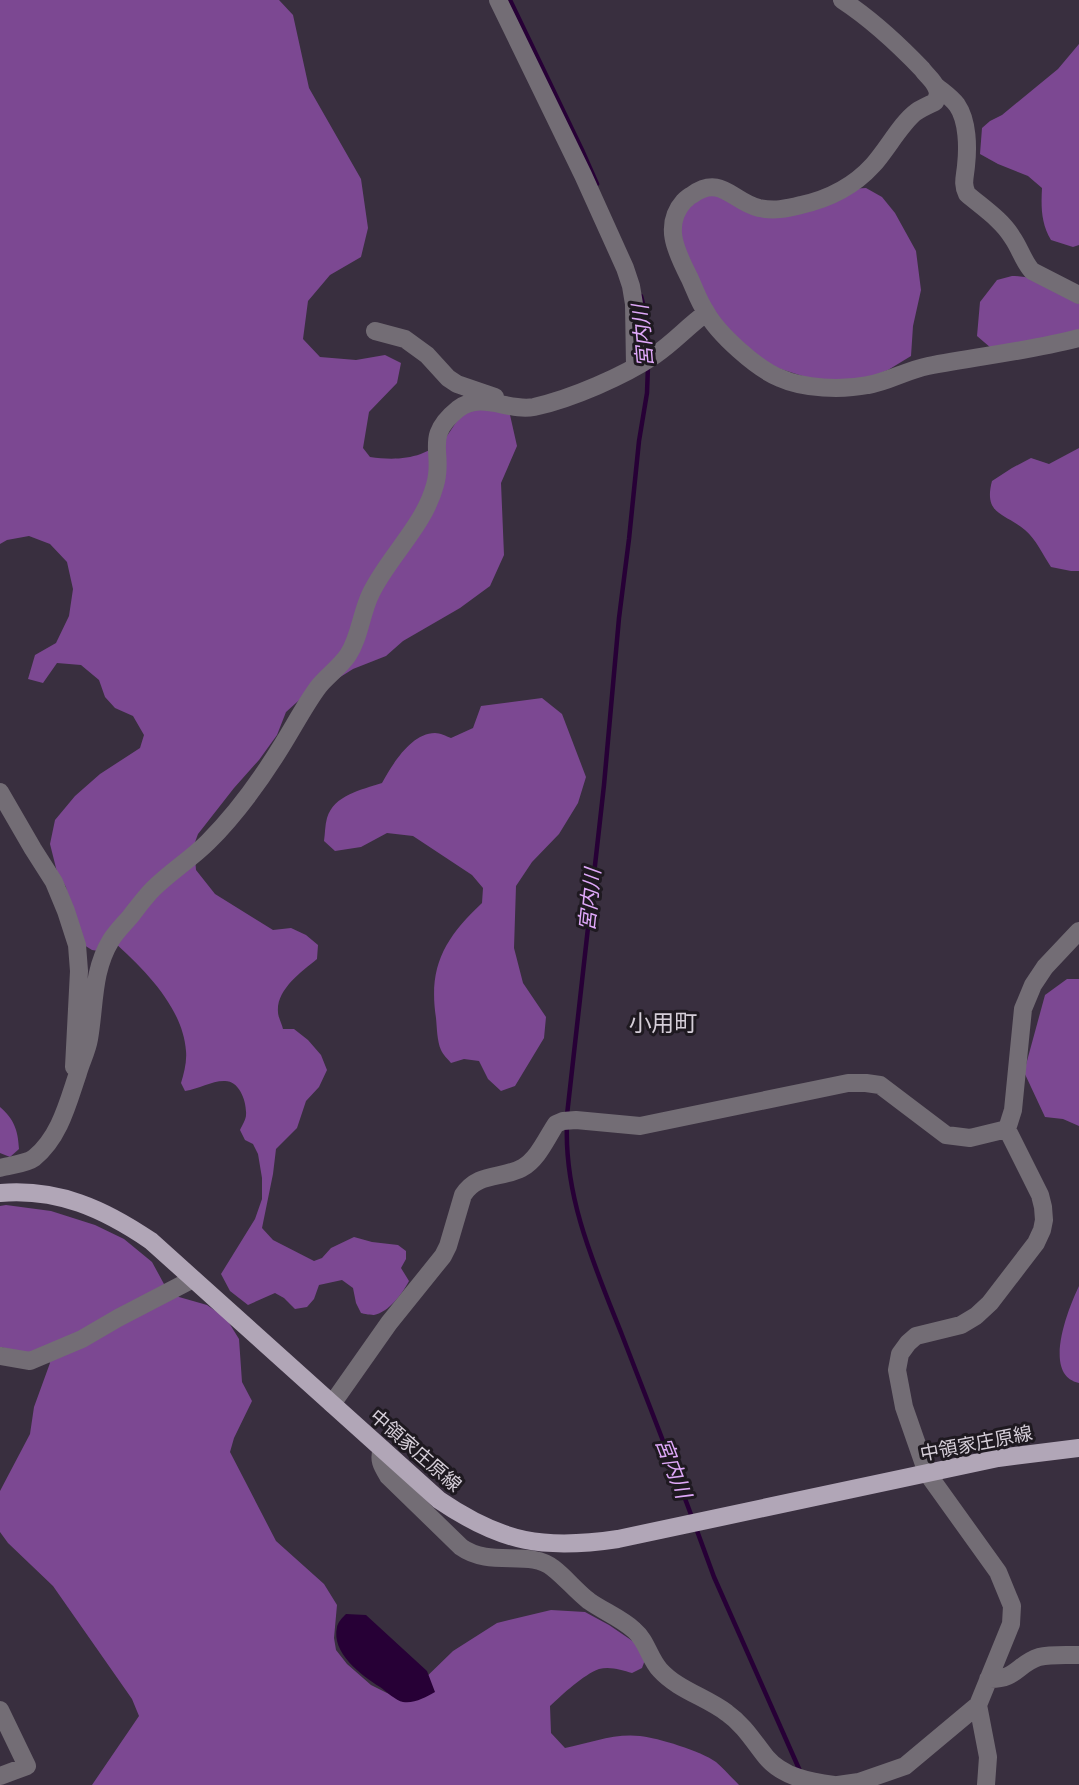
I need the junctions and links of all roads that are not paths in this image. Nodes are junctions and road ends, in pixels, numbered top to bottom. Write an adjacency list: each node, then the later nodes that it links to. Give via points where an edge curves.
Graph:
1 (498, 0): 8 (street, via 625,268)
2 (842, 0): 3 (street, via 908,54)
3 (936, 86): 4 (street, via 958,107 964,121 967,194 1006,229 1032,271); 5 (street, via 935,102 916,112 859,179 830,197 776,211 756,208 713,186 684,200 672,220 673,238)
4 (1079, 295)
5 (706, 313): 7 (street, via 724,336 779,378 822,387 870,385 913,369); 8 (street)
6 (375, 331): 9 (street, via 404,339 427,355 448,379 491,394)
7 (1079, 338)
8 (642, 362): 9 (street, via 553,402 531,408)
9 (503, 404): 12 (street, via 467,404 437,435 433,491 417,524 371,592 349,653 319,686 236,811 152,890 111,940 98,967 88,1042)
10 (0, 792): 12 (street, via 54,882 77,945)
11 (1079, 931): 13 (street, via 1045,967 1023,1009)
12 (74, 1084): 14 (street, via 52,1138 33,1159)
13 (1007, 1129): 18 (street, via 970,1138 946,1135 880,1084 866,1083 640,1126 568,1120 556,1124 529,1163 467,1189 443,1256 389,1322); 21 (street, via 1040,1195 1042,1230 976,1316 961,1325 916,1336 900,1354 897,1370 904,1407)
14 (0, 1168)
15 (0, 1194): 16 (main road, 中領家庄原線, via 37,1193 99,1210 151,1241)
16 (193, 1279): 17 (street, via 82,1339 30,1361); 18 (main road, 中領家庄原線)
17 (0, 1356)
18 (332, 1404): 20 (main road, 中領家庄原線)
19 (1079, 1448): 21 (main road, 中領家庄原線)
20 (382, 1449): 21 (main road, 中領家庄原線, via 464,1517 520,1539 555,1544 618,1539); 27 (street, via 379,1458 388,1476 461,1548 492,1559 552,1566 586,1599 634,1630 660,1670 674,1682 730,1714 767,1758 799,1778)
21 (928, 1473): 23 (street, via 998,1572 1012,1606 1010,1624)
22 (1079, 1655): 23 (street, via 1040,1657 1009,1677)
23 (988, 1679): 24 (street)
24 (978, 1705): 27 (street, via 905,1766); 28 (street, via 988,1757)
25 (0, 1710): 26 (street, via 27,1766)
26 (0, 1776)
27 (836, 1785)
28 (986, 1785)

